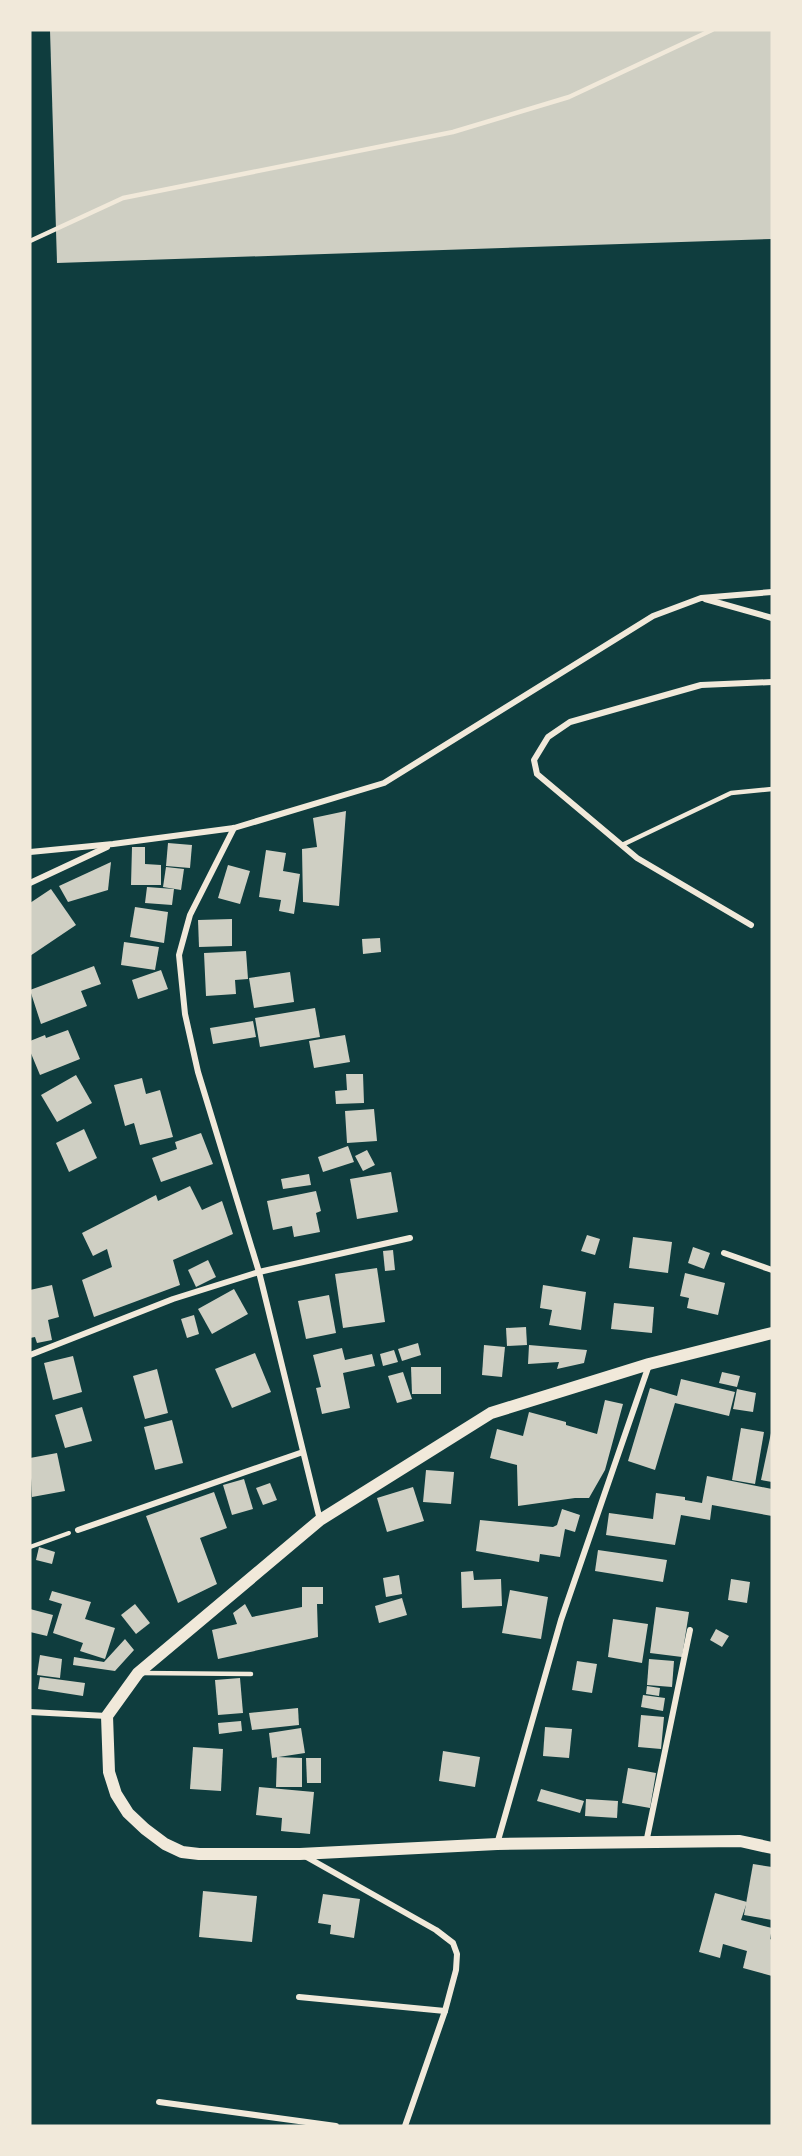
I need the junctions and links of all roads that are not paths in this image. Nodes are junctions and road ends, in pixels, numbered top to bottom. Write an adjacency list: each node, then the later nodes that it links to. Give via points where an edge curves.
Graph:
1 (712, 30): 2 (lane, via 559,100 453,132 123,198)
2 (30, 240)
3 (772, 592): 4 (street)
4 (701, 598): 5 (street); 8 (street, via 653,616 384,783)
5 (772, 618)
6 (772, 682): 10 (street, via 701,685 570,722 548,737 534,760 537,774)
7 (772, 789): 10 (lane, via 731,793)
8 (234, 828): 9 (street); 17 (street, via 190,915 179,955 185,1014 198,1072)
9 (113, 844): 11 (street); 12 (street)
10 (622, 845): 13 (street)
11 (30, 852)
12 (30, 883)
13 (751, 926)
14 (410, 1238): 17 (street)
15 (724, 1252): 16 (street)
16 (772, 1270)
17 (259, 1272): 19 (street, via 173,1299); 21 (street)
18 (772, 1333): 20 (main road)
19 (30, 1355)
20 (649, 1364): 22 (main road, via 491,1413); 30 (street, via 561,1620)
21 (303, 1452): 22 (street); 23 (street)
22 (320, 1520): 25 (main road)
23 (78, 1530)
24 (690, 1630): 29 (street)
25 (138, 1673): 26 (lane); 28 (main road)
26 (251, 1674)
27 (30, 1712): 28 (street)
28 (107, 1716): 32 (main road, via 109,1772 116,1794 128,1814 144,1829 182,1852)
29 (646, 1843): 30 (main road); 31 (main road, via 740,1841)
30 (497, 1844): 32 (main road)
31 (772, 1848)
32 (300, 1854): 34 (street, via 453,1943 458,1954)
33 (299, 1996): 34 (street)
34 (445, 2011): 37 (street)
35 (159, 2102): 36 (street)
36 (336, 2126)
37 (405, 2126)

